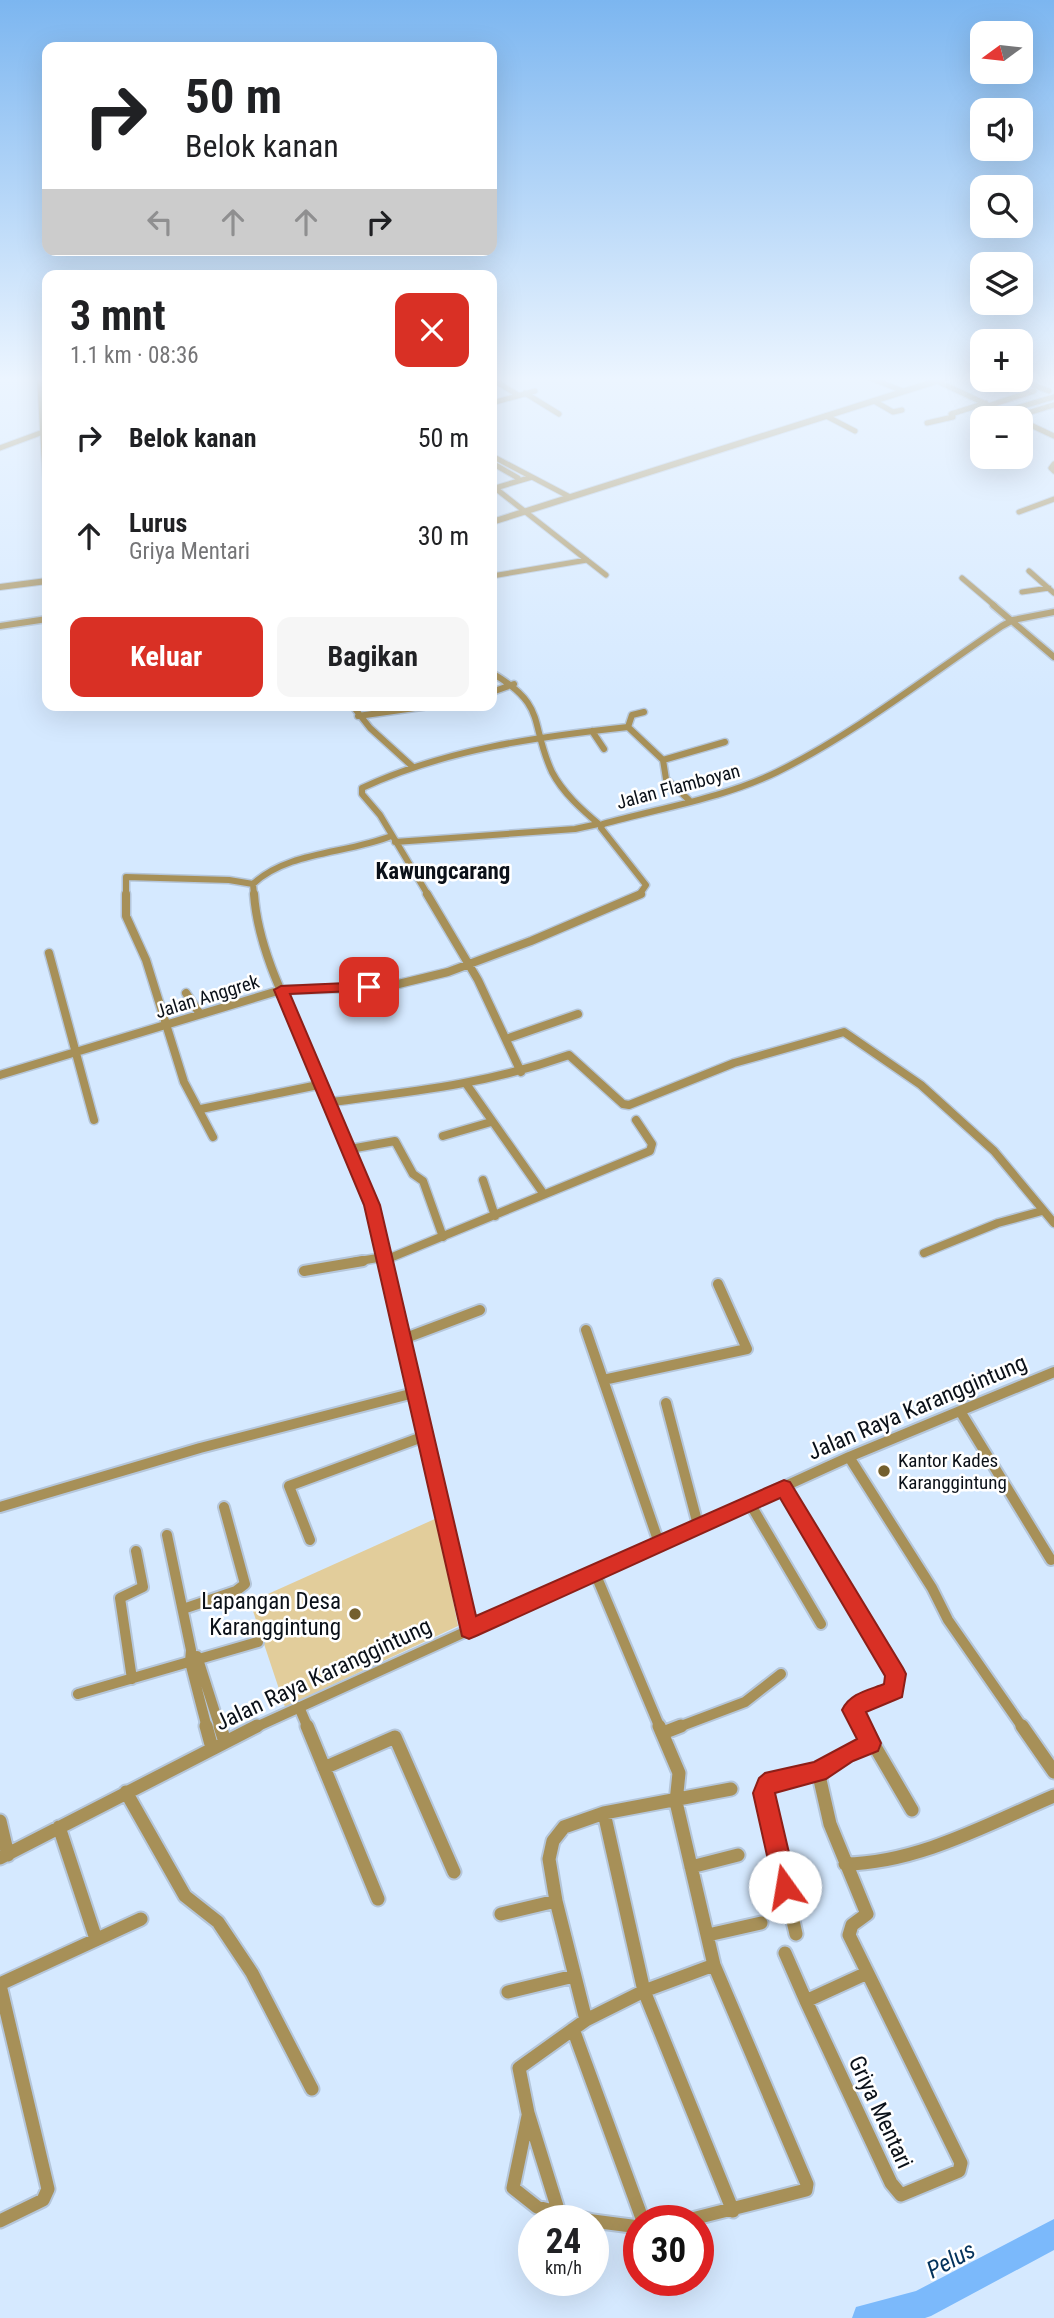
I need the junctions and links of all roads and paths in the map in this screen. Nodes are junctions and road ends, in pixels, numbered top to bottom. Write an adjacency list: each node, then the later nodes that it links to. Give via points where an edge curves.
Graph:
1 (549, 486): 4 (street)
2 (604, 486): 4 (street)
3 (497, 489): 6 (street)
4 (570, 497): 6 (street)
5 (1054, 499): 7 (street)
6 (527, 511): 8 (street); 9 (street)
7 (1019, 512)
8 (497, 520)
9 (587, 560): 11 (street); 12 (street)
10 (1029, 571): 16 (street)
11 (497, 575)
12 (606, 575)
13 (962, 578): 20 (street)
14 (42, 583): 15 (street)
15 (0, 587)
16 (1052, 591): 17 (street)
17 (1022, 592)
18 (1054, 612): 20 (street)
19 (42, 620): 21 (street)
20 (1012, 621): 22 (street); 38 (street, Jalan Flamboyan, via 776,772)
21 (0, 626)
22 (1054, 657)
23 (497, 676): 24 (street)
24 (514, 684): 25 (street); 33 (street, via 533,703)
25 (497, 690)
26 (355, 711): 30 (street)
27 (396, 711): 29 (street)
28 (644, 712): 31 (street, via 632,715)
29 (382, 713): 30 (street)
30 (358, 716): 37 (street)
31 (628, 727): 32 (street); 36 (street)
32 (592, 731): 33 (street); 35 (street)
33 (543, 736): 37 (street); 39 (street, via 554,774)
34 (725, 742): 36 (street)
35 (604, 749)
36 (663, 760): 38 (street, via 663,777)
37 (413, 767): 40 (street, via 361,790)
38 (690, 800): 39 (street, Jalan Flamboyan)
39 (599, 825): 40 (street); 43 (street, Jalan Flamboyan, via 643,880 644,892)
40 (393, 839): 41 (street, via 282,864); 43 (street)
41 (256, 881): 44 (street, via 255,914); 48 (street, via 126,877 126,916)
42 (49, 953): 50 (street)
43 (469, 964): 44 (street, Jalan Anggrek, via 418,981); 49 (street)
44 (281, 990): 46 (street, Jalan Anggrek); 53 (street)
45 (186, 993): 46 (street)
46 (200, 1014): 48 (street, Jalan Anggrek)
47 (578, 1014): 49 (street)
48 (166, 1024): 50 (street, Jalan Anggrek); 56 (street, via 184,1082)
49 (506, 1039): 51 (street)
50 (75, 1052): 52 (street, Jalan Anggrek); 57 (street)
51 (521, 1072): 54 (street); 65 (street, via 570,1055 622,1104 629,1105 734,1063 844,1032 922,1085 994,1151)
52 (0, 1076)
53 (323, 1084): 55 (street); 56 (street)
54 (467, 1085): 55 (street); 59 (street)
55 (331, 1102): 62 (street)
56 (201, 1109): 61 (street)
57 (94, 1120)
58 (636, 1120): 64 (street, via 653,1149)
59 (491, 1122): 60 (street); 64 (street)
60 (443, 1136)
61 (213, 1137)
62 (350, 1149): 68 (street, via 396,1140 413,1174 424,1181); 70 (street, via 372,1205)
63 (483, 1180): 66 (street)
64 (543, 1193): 66 (street)
65 (1042, 1211): 67 (street); 69 (street)
66 (495, 1216): 68 (street)
67 (1054, 1223)
68 (443, 1237): 70 (street)
69 (924, 1253)
70 (385, 1258): 71 (street); 75 (street)
71 (304, 1271)
72 (718, 1284): 77 (street, via 747,1349)
73 (480, 1310): 75 (street)
74 (586, 1330): 77 (street)
75 (403, 1339): 78 (street)
76 (1054, 1372): 80 (street, Jalan Raya Karanggintung)
77 (603, 1380): 90 (street)
78 (414, 1393): 81 (street); 85 (street, via 200,1448)
79 (666, 1403): 87 (street)
80 (960, 1411): 82 (street, Jalan Raya Karanggintung); 92 (street)
81 (425, 1436): 89 (street, via 289,1486); 96 (street)
82 (849, 1457): 83 (street, Jalan Raya Karanggintung); 109 (street, via 948,1620)
83 (784, 1488): 84 (street, Jalan Raya Karanggintung); 105 (street, via 896,1674 894,1690 853,1710)
84 (749, 1502): 87 (street, Jalan Raya Karanggintung); 95 (street)
85 (0, 1507)
86 (224, 1507): 94 (street, via 245,1584)
87 (698, 1525): 90 (street, Jalan Raya Karanggintung)
88 (167, 1535): 94 (street)
89 (310, 1540)
90 (659, 1544): 93 (street, Jalan Raya Karanggintung)
91 (136, 1551): 100 (street, via 143,1587 120,1598)
92 (1051, 1560)
93 (594, 1573): 96 (street, Jalan Raya Karanggintung); 103 (street)
94 (183, 1609): 98 (street)
95 (821, 1624)
96 (469, 1629): 102 (street, Jalan Raya Karanggintung)
97 (258, 1642): 98 (street)
98 (193, 1657): 100 (street); 104 (street); 106 (street)
99 (781, 1674): 103 (street, via 745,1702)
100 (132, 1679): 101 (street)
101 (78, 1694)
102 (299, 1707): 104 (street, Jalan Raya Karanggintung); 107 (street)
103 (663, 1733): 113 (street, via 678,1773)
104 (225, 1742): 106 (street, Jalan Raya Karanggintung)
105 (871, 1743): 108 (street); 114 (street)
106 (212, 1748): 111 (street, Jalan Raya Karanggintung)
107 (324, 1768): 122 (street, via 395,1737); 123 (street)
108 (818, 1772): 120 (street, Griya Mentari); 128 (street, via 773,1780 764,1793)
109 (1054, 1772)
110 (731, 1789): 113 (street)
111 (126, 1792): 117 (street, Jalan Raya Karanggintung); 141 (street, via 185,1896 218,1922 252,1973)
112 (1054, 1796): 120 (street, via 950,1839 862,1867)
113 (676, 1802): 115 (street); 121 (street)
114 (912, 1810)
115 (604, 1813): 124 (street, via 564,1827 553,1842 549,1859); 136 (street)
116 (0, 1821): 118 (street)
117 (58, 1827): 118 (street, Jalan Raya Karanggintung); 130 (street)
118 (4, 1856)
119 (738, 1856): 121 (street)
120 (845, 1864): 133 (street, Griya Mentari, via 867,1914 848,1929)
121 (691, 1867): 129 (street)
122 (454, 1872)
123 (378, 1899)
124 (555, 1901): 125 (street); 134 (street)
125 (501, 1914)
126 (141, 1919): 130 (street)
127 (761, 1923): 129 (street)
128 (796, 1934)
129 (708, 1935): 132 (street)
130 (96, 1939): 135 (street)
131 (785, 1953): 138 (street)
132 (714, 1965): 136 (street); 146 (street, via 807,2184 806,2190)
133 (867, 1973): 138 (street); 138 (street, Griya Mentari, via 961,2163 959,2171 901,2195 896,2193)
134 (574, 1976): 137 (street); 139 (street)
135 (0, 1984): 148 (street, via 48,2189 36,2205)
136 (644, 1991): 139 (street); 146 (street)
137 (508, 1992)
138 (806, 2001)
139 (586, 2020): 140 (street)
140 (573, 2029): 142 (street, via 519,2068); 145 (street)
141 (312, 2089)
142 (528, 2113): 143 (street, via 513,2188 519,2197); 144 (street)
143 (536, 2205)
144 (557, 2205)
145 (637, 2205)
146 (733, 2211): 147 (street)
147 (714, 2215)
148 (0, 2221)

